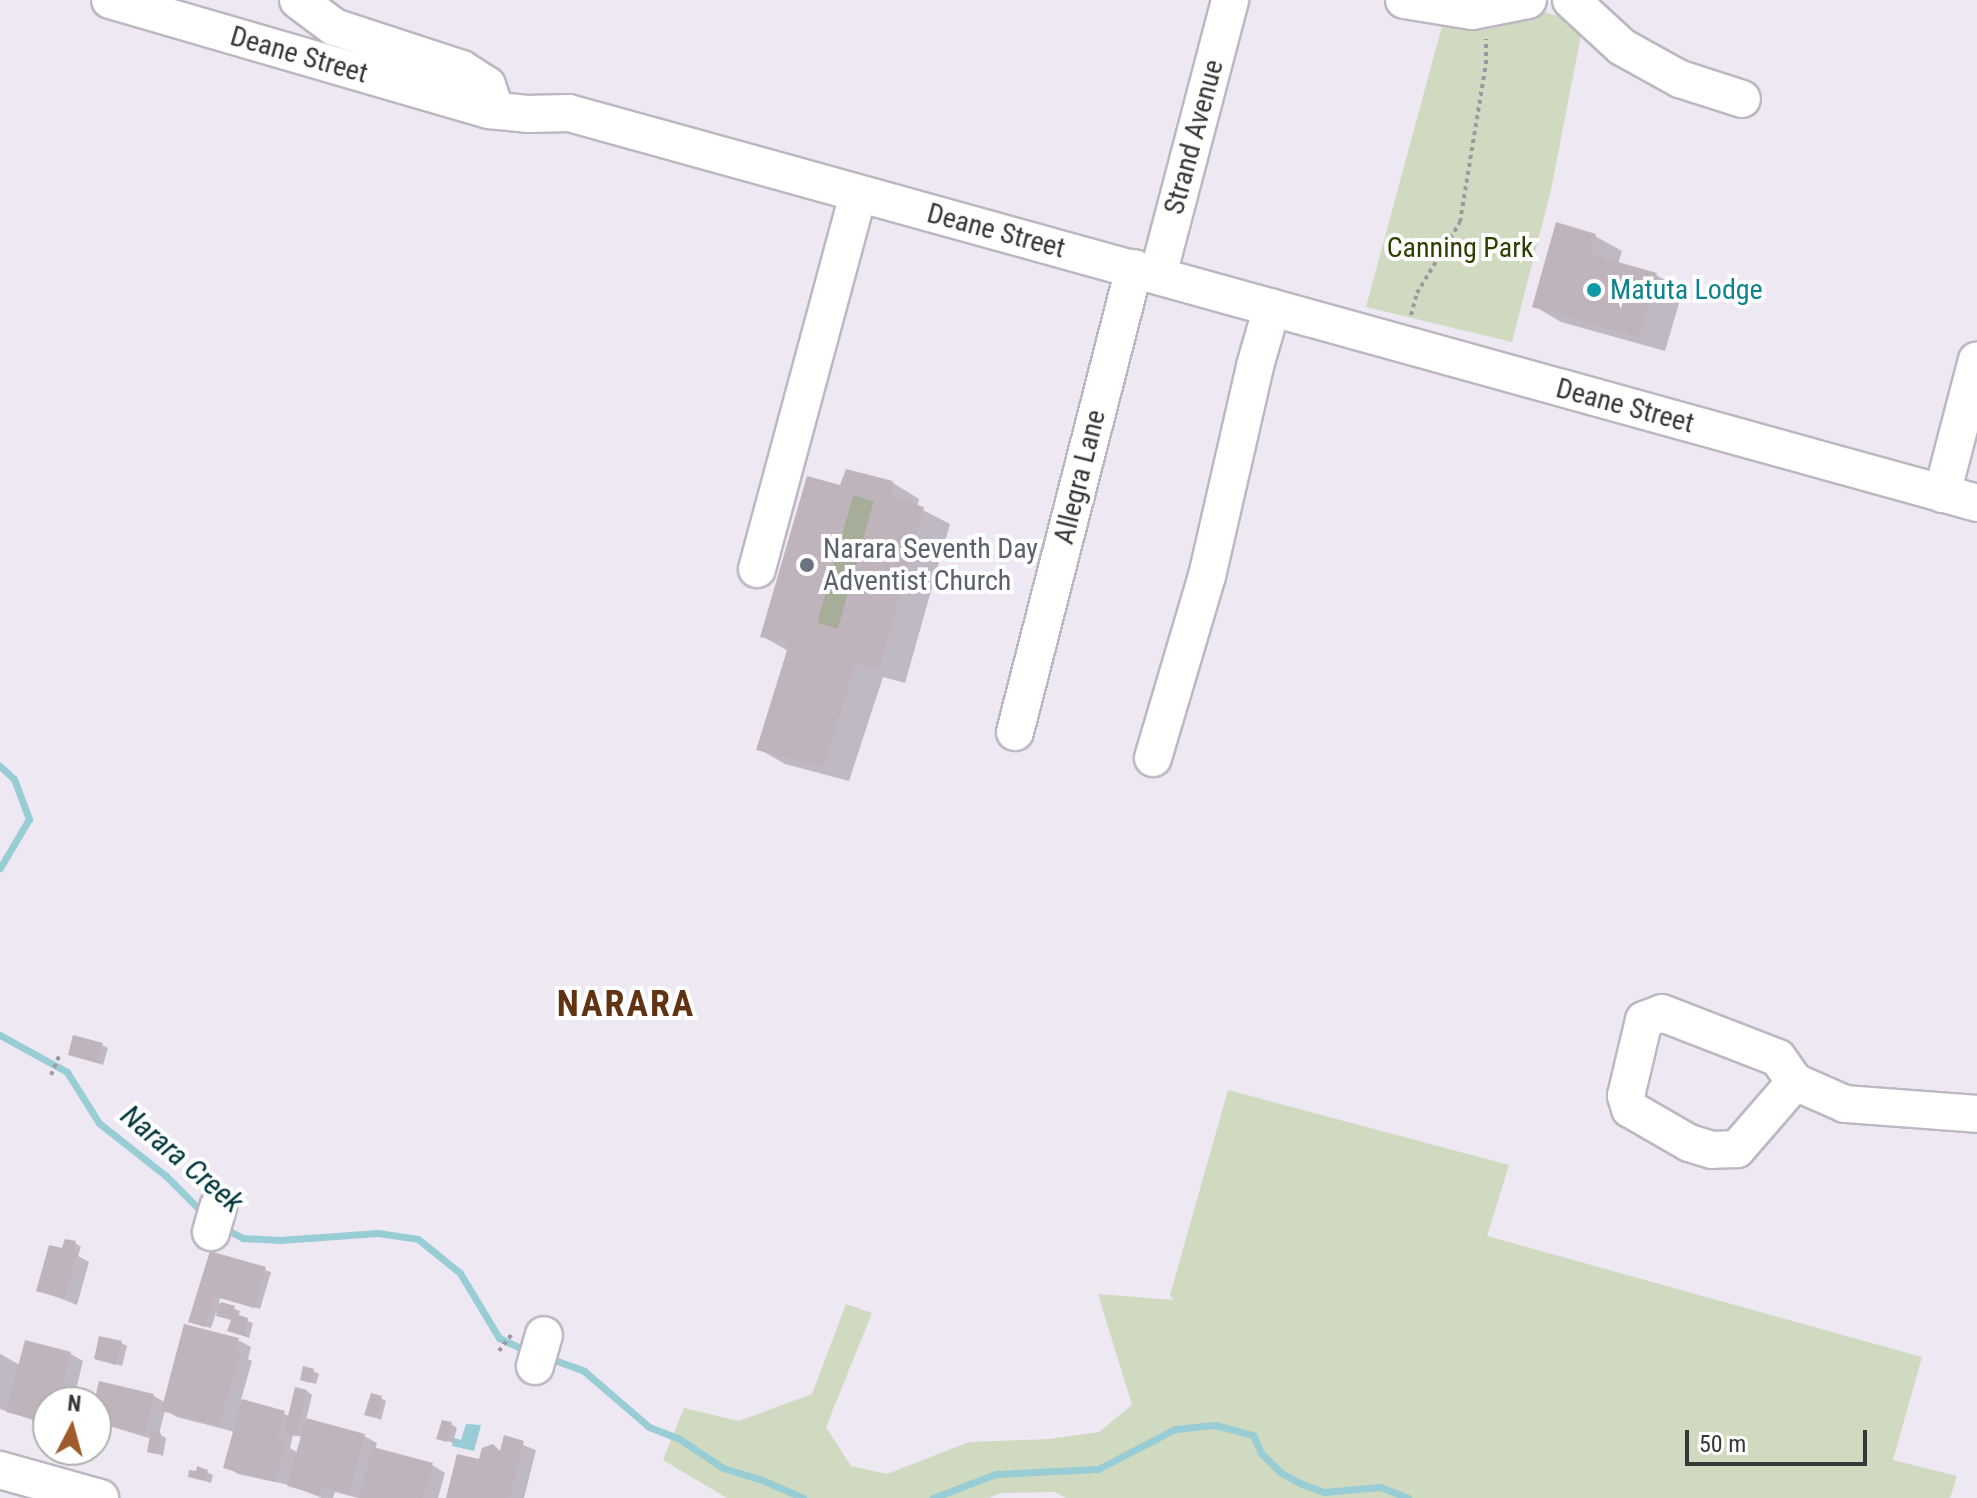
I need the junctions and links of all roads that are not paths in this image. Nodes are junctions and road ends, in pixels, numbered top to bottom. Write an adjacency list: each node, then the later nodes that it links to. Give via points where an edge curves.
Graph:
1 (110, 0): 8 (street, Deane Street)
2 (298, 0): 8 (street, Deane Street, via 334,27 462,69 487,85)
3 (1230, 0): 10 (street, Strand Avenue)
4 (1404, 0): 5 (street, via 1472,11)
5 (1528, 0)
6 (1571, 0): 7 (street, via 1622,47 1680,79)
7 (1742, 99)
8 (489, 110): 9 (street, Deane Street, via 569,113)
9 (858, 194): 10 (street, Deane Street); 15 (street)
10 (1146, 271): 11 (street, Deane Street); 16 (street, Allegra Lane)
11 (1272, 307): 13 (street, Deane Street); 17 (street, via 1207,576)
12 (1977, 360): 13 (street)
13 (1942, 494): 14 (street, Deane Street)
14 (1977, 503)
15 (757, 569)
16 (1015, 732)
17 (1153, 758)
18 (1795, 1082): 18 (street, via 1778,1058 1662,1013 1644,1020 1626,1096 1630,1109 1689,1143 1712,1150 1737,1149); 19 (street, via 1845,1104)
19 (1977, 1114)
20 (0, 1470): 21 (street)
21 (35, 1490): 22 (street)
22 (100, 1498)

